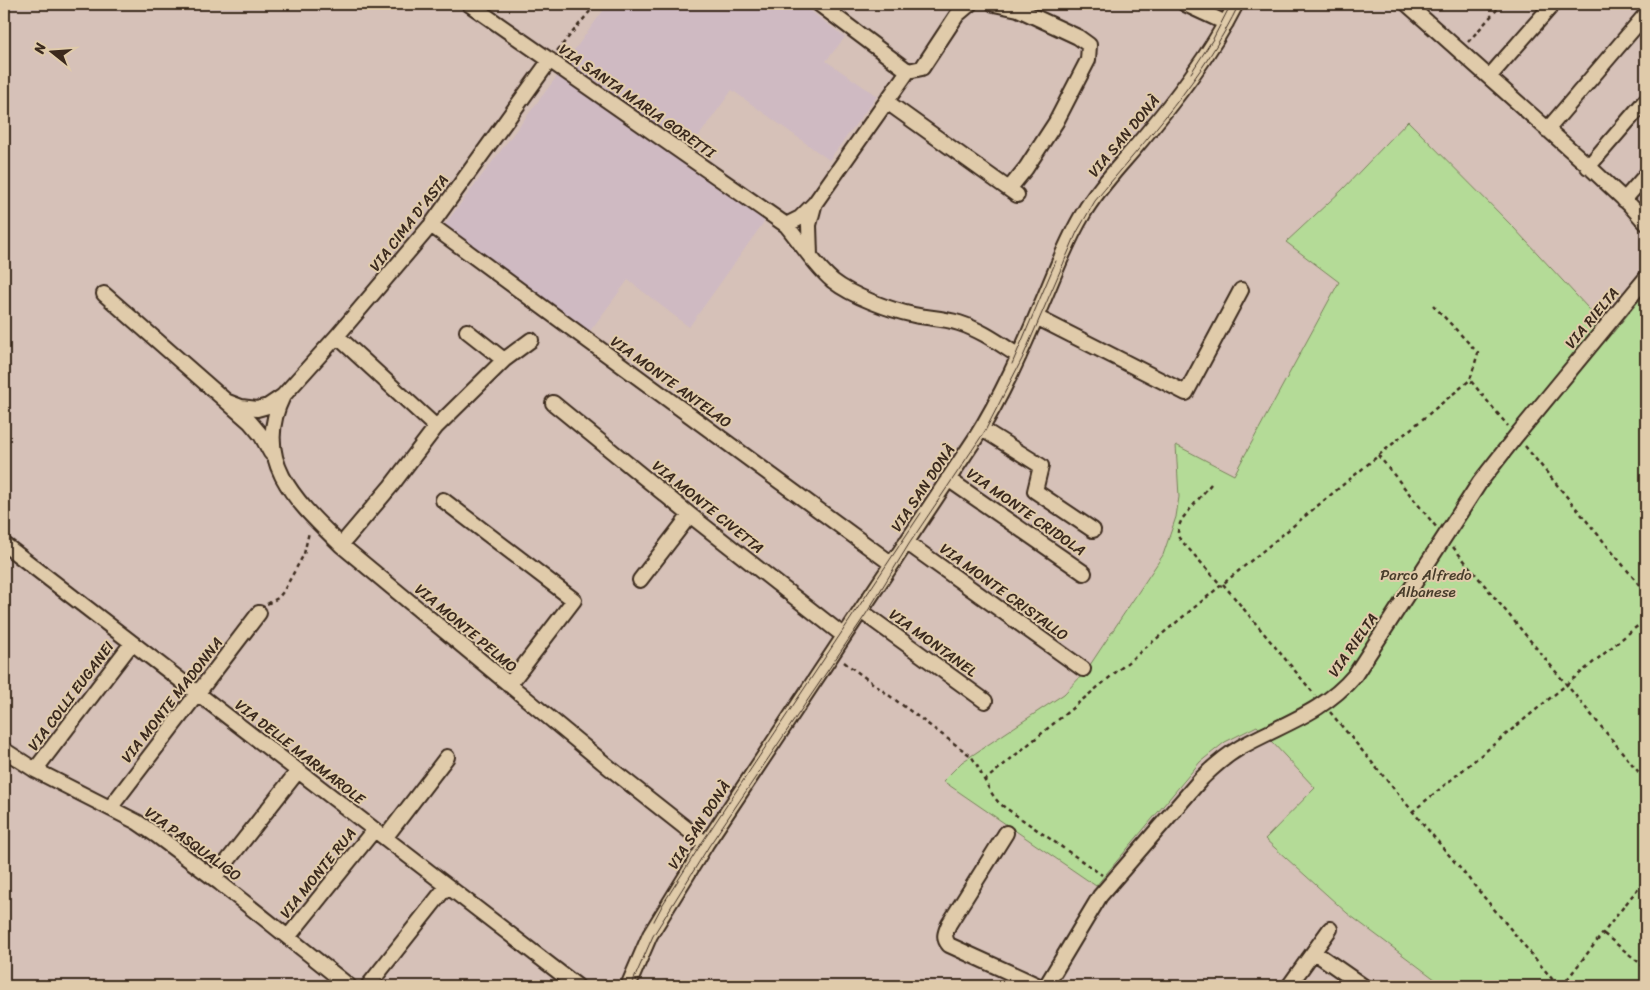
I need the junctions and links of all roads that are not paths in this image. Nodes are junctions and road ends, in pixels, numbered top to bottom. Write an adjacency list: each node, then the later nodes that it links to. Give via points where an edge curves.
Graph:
1 (468, 4): 11 (street, VIA SANTA MARIA GORETTI)
2 (819, 4): 12 (street)
3 (970, 4): 12 (street, via 957,16 922,68)
4 (994, 4): 15 (street, via 1018,8 1089,45 1088,60 1056,122 1013,192)
5 (1185, 4): 10 (street)
6 (1236, 4): 10 (street, VIA SAN DONÀ)
7 (1407, 4): 13 (street)
8 (1553, 4): 13 (street)
9 (1646, 14): 16 (street)
10 (1226, 23): 28 (street, VIA SAN DONÀ, via 1181,92 1084,213 1067,244)
11 (550, 60): 22 (street, VIA CIMA D'ASTA); 23 (street, VIA SANTA MARIA GORETTI)
12 (908, 71): 15 (street)
13 (1489, 77): 16 (street)
14 (1646, 100): 17 (street)
15 (887, 102): 20 (street)
16 (1546, 130): 17 (street)
17 (1588, 167): 19 (street)
18 (1646, 175): 19 (street)
19 (1624, 200): 21 (street)
20 (815, 203): 23 (street); 24 (street, via 809,225)
21 (1646, 223)
22 (431, 225): 30 (street, VIA CIMA D'ASTA); 47 (street, VIA MONTE ANTELAO)
23 (786, 226): 24 (street, VIA SANTA MARIA GORETTI)
24 (810, 258): 32 (street, VIA SANTA MARIA GORETTI, via 834,281 860,296 911,314 958,322)
25 (1646, 278): 76 (street, VIA RIELTA, via 1480,482 1355,676 1335,696 1319,700 1305,716 1239,748 1192,788 1100,896)
26 (1241, 290): 28 (street, via 1186,393)
27 (104, 294): 35 (street)
28 (1036, 318): 32 (street, VIA SAN DONÀ)
29 (467, 331): 33 (street)
30 (337, 336): 34 (street, VIA CIMA D'ASTA); 37 (street)
31 (531, 340): 33 (street)
32 (1019, 356): 38 (street, VIA SAN DONÀ)
33 (504, 360): 37 (street)
34 (283, 396): 35 (street, via 257,409); 39 (street, VIA MONTE PELMO, via 272,430)
35 (228, 402): 39 (street, via 255,428)
36 (553, 403): 42 (street, VIA MONTE CIVETTA)
37 (436, 427): 46 (street)
38 (982, 429): 40 (street, VIA SAN DONÀ); 43 (street, via 1041,466 1035,491)
39 (275, 460): 46 (street, VIA MONTE PELMO, via 294,495)
40 (948, 479): 44 (street, VIA SAN DONÀ); 48 (street, VIA MONTE CRIDOLA)
41 (443, 500): 55 (street, via 574,600)
42 (690, 515): 49 (street); 52 (street, VIA MONTE CIVETTA)
43 (1093, 530)
44 (906, 542): 47 (street, VIA SAN DONÀ); 54 (street, VIA MONTE CRISTALLO)
45 (4, 544): 53 (street, VIA DELLE MARMAROLE)
46 (341, 545): 55 (street, VIA MONTE PELMO)
47 (892, 564): 50 (street, VIA SAN DONÀ)
48 (1084, 572)
49 (640, 580)
50 (861, 611): 52 (street, VIA SAN DONÀ); 57 (street, VIA MONTANEL)
51 (260, 612): 56 (street, VIA MONTE MADONNA)
52 (844, 636): 65 (street, VIA SAN DONÀ)
53 (132, 643): 56 (street, VIA DELLE MARMAROLE); 60 (street, VIA COLLI EUGANEI)
54 (1083, 669)
55 (509, 685): 65 (street, VIA MONTE PELMO)
56 (198, 693): 61 (street, VIA DELLE MARMAROLE); 62 (street, VIA MONTE MADONNA)
57 (985, 701)
58 (5, 753): 60 (street, VIA PASQUALIGO)
59 (447, 757): 64 (street, VIA MONTE RUA)
60 (36, 770): 62 (street, VIA PASQUALIGO)
61 (298, 770): 64 (street, VIA DELLE MARMAROLE); 66 (street)
62 (110, 808): 66 (street, VIA PASQUALIGO, via 137,822)
63 (1006, 833): 75 (street, via 949,924 946,941 949,946)
64 (379, 834): 67 (street, VIA DELLE MARMAROLE); 69 (street, VIA MONTE RUA)
65 (706, 844): 74 (street, VIA SAN DONÀ, via 650,935)
66 (214, 878): 69 (street, VIA PASQUALIGO)
67 (447, 886): 72 (street); 73 (street, VIA DELLE MARMAROLE)
68 (1330, 928): 70 (street)
69 (288, 937): 71 (street, VIA PASQUALIGO)
70 (1314, 952): 77 (street); 78 (street)
71 (349, 986)
72 (368, 986)
73 (577, 986)
74 (628, 986)
75 (1039, 986)
76 (1046, 986)
77 (1289, 986)
78 (1363, 986)

